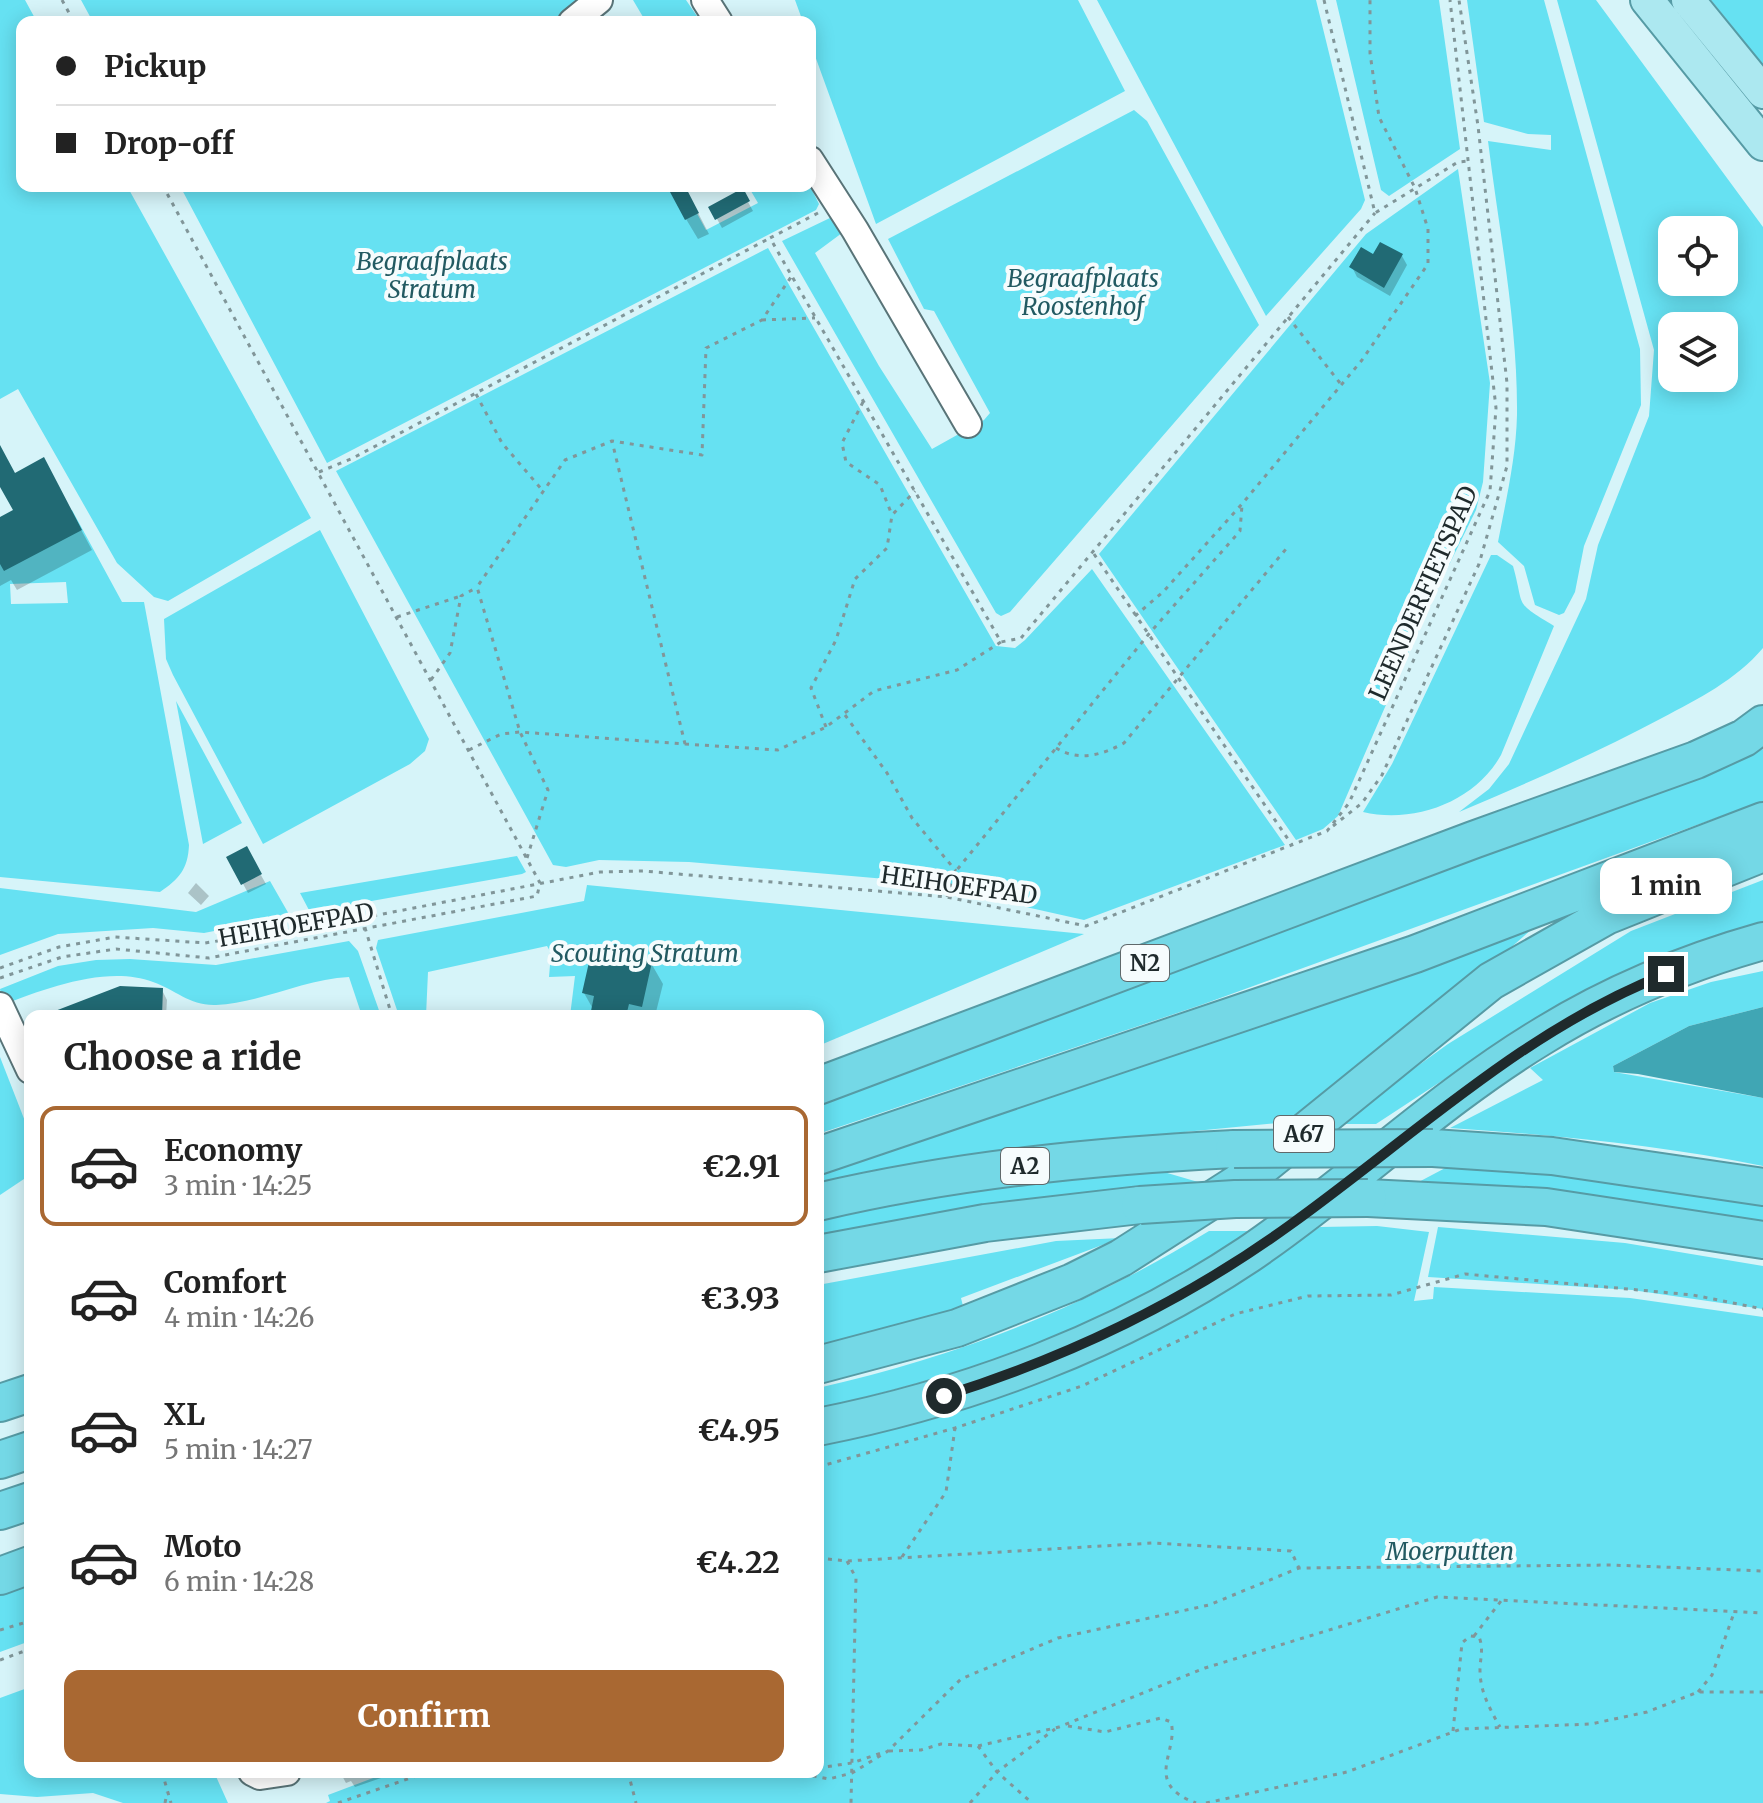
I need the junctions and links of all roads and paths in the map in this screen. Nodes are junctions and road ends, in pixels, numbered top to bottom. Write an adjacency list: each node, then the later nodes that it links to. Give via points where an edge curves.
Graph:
1 (599, 0): 8 (street)
2 (1324, 0): 16 (path)
3 (1370, 0): 13 (path, via 1370,53 1379,117)
4 (1450, 0): 11 (path, LEENDERFIETSPAD)
5 (1459, 0): 50 (path, via 1507,383 1507,466 1479,564 1382,775 1362,803)
6 (1647, 0): 10 (main road)
7 (1688, 0): 9 (main road)
8 (579, 16)
9 (1763, 92)
10 (1763, 144)
11 (1469, 161): 13 (path, via 1458,162); 50 (path, LEENDERFIETSPAD, via 1496,408 1490,491 1349,803)
12 (816, 169): 15 (street)
13 (1415, 188): 16 (path); 22 (path, via 1428,229 1428,264 1362,360)
14 (166, 192): 27 (path)
15 (838, 202): 17 (path); 25 (street)
16 (1375, 213): 19 (path)
17 (770, 238): 18 (path); 23 (path)
18 (792, 276): 20 (path); 21 (path)
19 (1288, 317): 22 (path); 33 (path)
20 (816, 318): 21 (path); 24 (path)
21 (762, 320): 26 (path, via 706,348 702,455)
22 (1340, 383): 30 (path)
23 (476, 394): 27 (path); 28 (path, via 502,443)
24 (863, 402): 29 (path); 31 (path, via 842,443 846,462 880,485)
25 (968, 424)
26 (612, 441): 28 (path, via 565,460); 46 (path)
27 (319, 472): 37 (path)
28 (543, 491): 34 (path)
29 (915, 491): 31 (path); 39 (path)
30 (1242, 504): 36 (path); 38 (path, via 1240,531)
31 (892, 515): 44 (path, via 887,548 855,579 836,640 811,688)
32 (1286, 549): 40 (path)
33 (1093, 553): 36 (path); 39 (path, via 1021,638)
34 (477, 587): 35 (path); 45 (path)
35 (461, 596): 37 (path); 41 (path, via 450,653)
36 (1135, 616): 38 (path)
37 (397, 617): 41 (path)
38 (1148, 635): 40 (path); 47 (path)
39 (1001, 642): 42 (path, via 957,670 874,691)
40 (1178, 679): 47 (path, via 1124,743 1102,755 1068,755); 51 (path)
41 (431, 680): 48 (path)
42 (845, 714): 44 (path); 54 (path, via 912,818)
43 (1763, 724): 65 (highway, N2, via 1696,760)
44 (826, 727): 46 (path, via 778,750)
45 (520, 732): 46 (path); 48 (path, via 501,734); 53 (path, via 548,790)
46 (685, 744)
47 (1056, 748): 54 (path)
48 (469, 750): 53 (path)
49 (1763, 821): 66 (highway, via 1415,954)
50 (1327, 831): 51 (path)
51 (1292, 845): 56 (path, HEIHOEFPAD, via 1086,926)
52 (1763, 853): 72 (highway, A67, via 1606,916 1491,981 1254,1173 1121,1258 957,1328)
53 (527, 858): 55 (path)
54 (956, 871): 56 (path)
55 (540, 883): 56 (path, HEIHOEFPAD, via 643,871); 57 (path, HEIHOEFPAD); 58 (path, HEIHOEFPAD, via 537,896)
56 (947, 897)
57 (362, 918): 58 (path); 60 (path, HEIHOEFPAD, via 205,943 115,937 59,947)
58 (366, 931): 61 (path, HEIHOEFPAD, via 209,958 116,949 62,957); 63 (path)
59 (1763, 941): 73 (highway, via 1646,982 1539,1038 1291,1224 1160,1307 978,1385)
60 (0, 968)
61 (0, 978)
62 (0, 1006): 64 (street)
63 (390, 1010)
64 (24, 1057)
65 (824, 1084)
66 (824, 1154)
67 (1763, 1187): 68 (highway, A2, bridge, via 1552,1156 1343,1146 1062,1161)
68 (824, 1201)
69 (1763, 1240): 70 (highway, A2, bridge, via 1546,1207 1368,1198 1140,1205 985,1223)
70 (824, 1253)
71 (1763, 1309): 74 (path, via 1693,1295 1465,1274 1391,1295 1308,1296 1235,1314 1082,1386)
72 (824, 1363)
73 (824, 1425)
74 (955, 1428): 77 (path); 80 (path, via 946,1492)
75 (24, 1452): 76 (highway)
76 (0, 1460)
77 (824, 1465)
78 (24, 1503): 79 (highway)
79 (0, 1511)
80 (902, 1557): 82 (path); 84 (path, via 1153,1543 1291,1551)
81 (824, 1559): 82 (path)
82 (847, 1561): 103 (path, via 856,1578)
83 (24, 1567): 86 (highway)
84 (1299, 1568): 85 (path, via 1611,1565); 102 (path, via 1209,1605 1058,1638 961,1679)
85 (1763, 1571)
86 (0, 1576)
87 (1501, 1601): 88 (path); 92 (path); 97 (path, via 1437,1597 1205,1668)
88 (1734, 1612): 89 (path); 95 (path, via 1712,1675)
89 (1763, 1613)
90 (24, 1623): 91 (path)
91 (0, 1630)
92 (1474, 1636): 99 (path, via 1483,1646 1484,1698); 100 (path, via 1462,1643)
93 (24, 1651): 94 (path)
94 (0, 1660)
95 (1698, 1692): 96 (path); 99 (path, via 1647,1712 1591,1724)
96 (1763, 1692)
97 (1065, 1725): 98 (path); 119 (path, via 1105,1732 1161,1718 1171,1722 1174,1735 1165,1756 1165,1777)
98 (1059, 1727): 101 (path); 105 (path)
99 (1500, 1727): 100 (path)
100 (1453, 1731): 120 (path, via 1347,1772)
101 (978, 1746): 102 (path, via 941,1744); 105 (path)
102 (888, 1751): 103 (path); 106 (path)
103 (852, 1763): 104 (path); 106 (path)
104 (824, 1767)
105 (997, 1772): 117 (path); 118 (path)
106 (852, 1773): 110 (path); 116 (path)
107 (163, 1778): 111 (path)
108 (411, 1778): 114 (path)
109 (630, 1778): 115 (path)
110 (824, 1778)
111 (167, 1793): 112 (path); 113 (path)
112 (165, 1803)
113 (171, 1803)
114 (338, 1803)
115 (636, 1803)
116 (851, 1803)
117 (970, 1803)
118 (1032, 1803)
119 (1196, 1803)
120 (1206, 1803)

